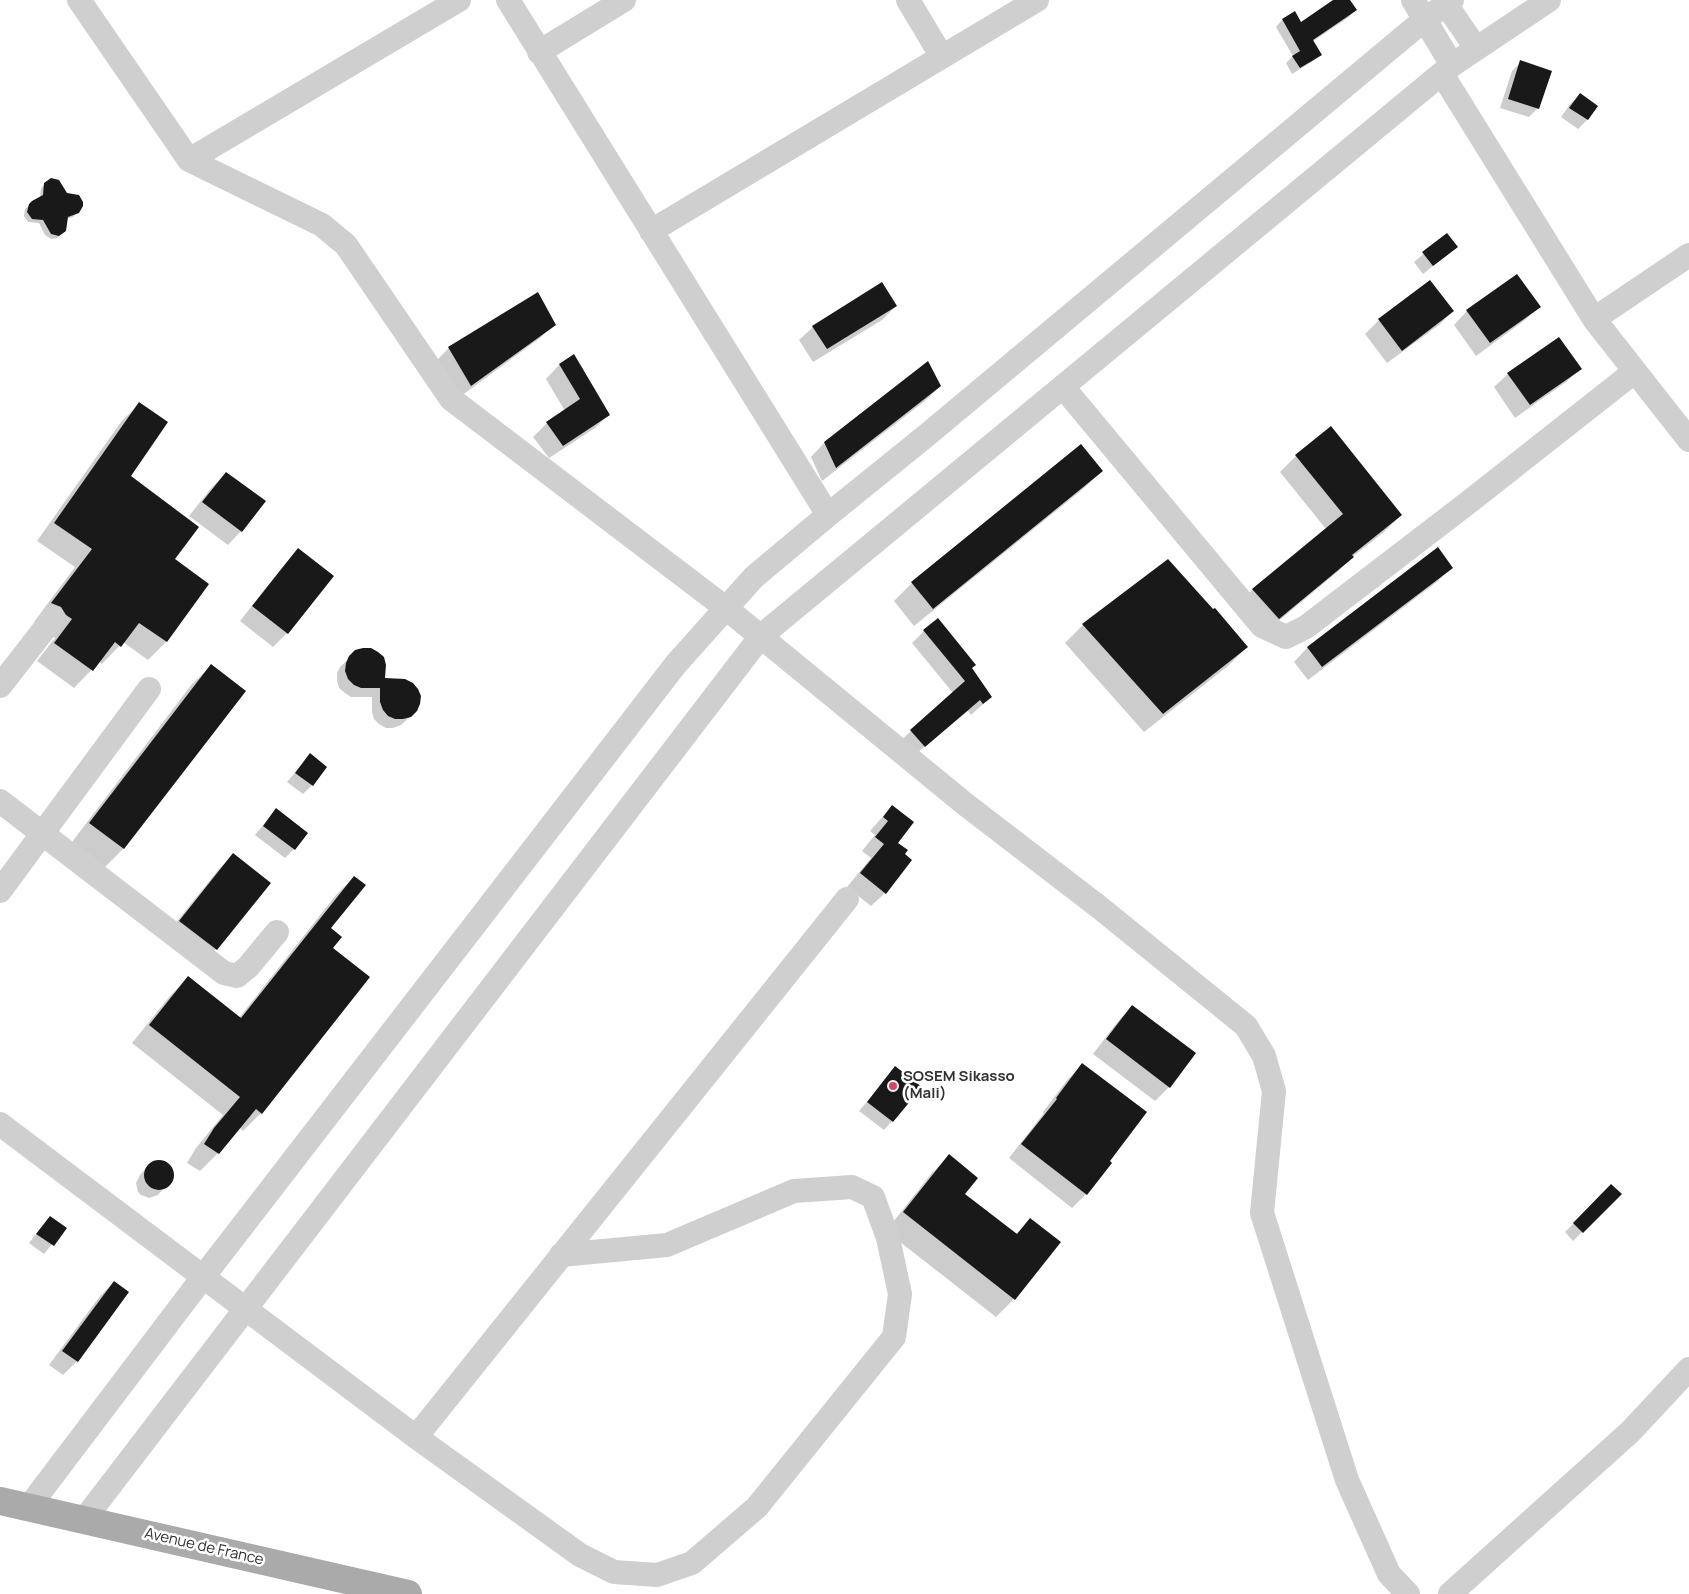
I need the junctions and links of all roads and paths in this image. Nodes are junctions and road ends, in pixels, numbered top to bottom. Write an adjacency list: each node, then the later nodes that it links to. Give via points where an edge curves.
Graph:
1 (78, 0): 14 (street)
2 (459, 0): 14 (street)
3 (508, 0): 11 (street)
4 (624, 0): 11 (street)
5 (908, 0): 12 (street)
6 (1037, 0): 12 (street)
7 (1549, 0): 10 (street)
8 (1447, 1): 9 (street); 10 (street)
9 (1419, 10): 13 (street); 21 (street, via 928,435)
10 (1476, 48): 13 (street)
11 (539, 52): 15 (street)
12 (942, 57): 15 (street)
13 (1447, 70): 17 (street); 19 (street)
14 (189, 160): 22 (street, via 322,225 346,245 451,399)
15 (651, 231): 21 (street)
16 (1689, 255): 17 (street)
17 (1594, 319): 18 (street)
18 (1634, 372): 19 (street, via 1314,621 1286,637 1262,626); 20 (street)
19 (1063, 387): 24 (street)
20 (1689, 440)
21 (828, 515): 22 (street, via 754,577)
22 (726, 609): 24 (street); 34 (street, via 676,664)
23 (54, 618): 25 (street)
24 (761, 636): 35 (street); 42 (street, via 965,804 1246,1026 1264,1056 1274,1091 1262,1213 1347,1480 1389,1574)
25 (0, 686)
26 (149, 689): 28 (street)
27 (0, 801): 28 (street)
28 (42, 833): 29 (street); 31 (street, via 224,973 237,976)
29 (0, 891)
30 (847, 899): 33 (street)
31 (277, 932)
32 (0, 1124): 34 (street)
33 (562, 1255): 37 (street); 37 (street, via 667,1245 794,1190 852,1187 873,1197 888,1238 900,1294 894,1337 757,1507 692,1563 657,1575 614,1572 580,1555)
34 (203, 1277): 35 (street); 39 (street)
35 (254, 1316): 37 (street); 40 (street)
36 (1689, 1368): 43 (street, via 1630,1432)
37 (416, 1437)
38 (0, 1502): 39 (main road, Avenue de France)
39 (28, 1508): 40 (main road, Avenue de France)
40 (83, 1521): 41 (main road, Avenue de France)
41 (408, 1594)
42 (1408, 1594)
43 (1450, 1594)

